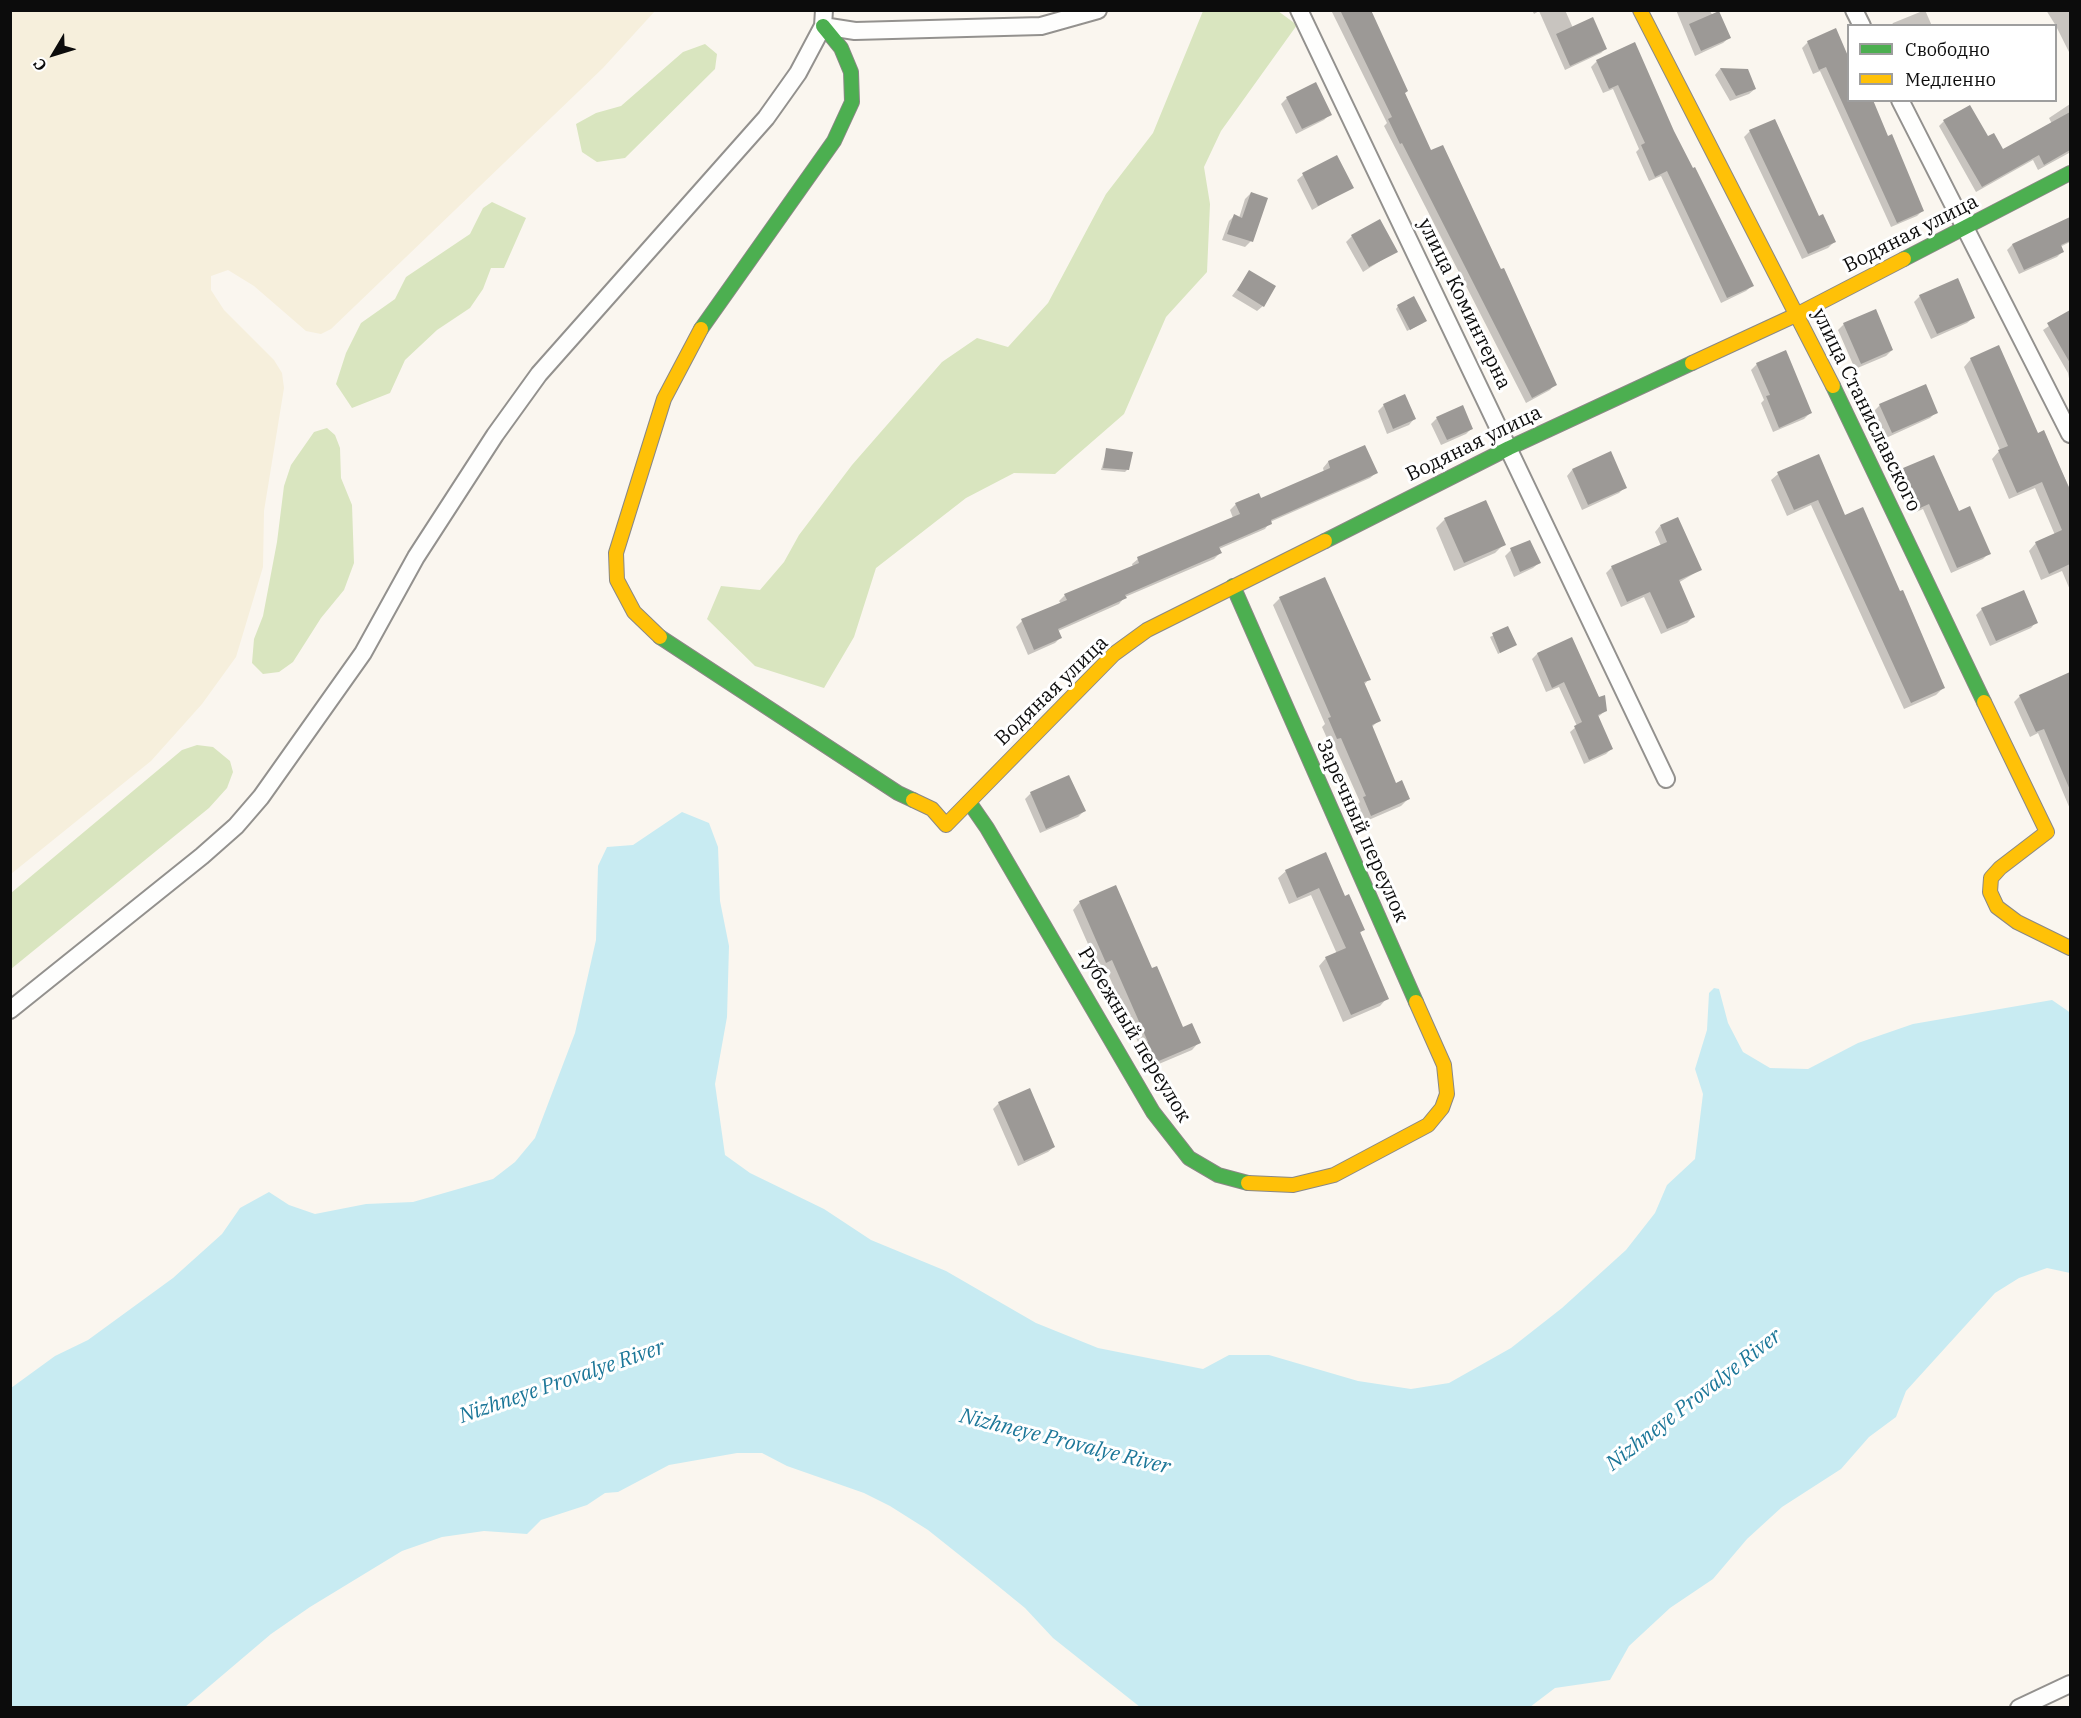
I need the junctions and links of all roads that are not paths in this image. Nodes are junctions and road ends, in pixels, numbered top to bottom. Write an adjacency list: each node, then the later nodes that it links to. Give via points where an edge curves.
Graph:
1 (1098, 10): 5 (street, via 1041,26 855,31)
2 (1299, 10): 12 (street, улица Коминтерна)
3 (1640, 10): 10 (street, улица Станиславского)
4 (1854, 10): 6 (street)
5 (823, 18): 15 (street, Водяная улица, via 851,72 852,102 834,141 701,329 664,399 616,553 617,580 634,612 664,641 898,793 932,809 946,825); 17 (street, via 798,73 766,118 539,374 501,426 416,557 363,653 261,797 202,856)
6 (1861, 24)
7 (1901, 102): 9 (street)
8 (2070, 173): 9 (street, Водяная улица)
9 (1965, 228): 10 (street, Водяная улица); 11 (street)
10 (1798, 314): 12 (street, Водяная улица); 16 (street, улица Станиславского, via 2047,832 2000,868 1991,878 1990,892 1997,907 2017,922)
11 (2070, 434)
12 (1509, 448): 13 (street, Водяная улица); 14 (street, улица Коминтерна)
13 (1233, 586): 15 (street, Водяная улица, via 1147,630 1114,654); 18 (street, Заречный переулок, via 1444,1065)
14 (1666, 779)
15 (969, 802): 18 (street, Рубежный переулок, via 1154,1112 1189,1158 1218,1175 1246,1184 1293,1185 1324,1178 1391,1148 1428,1125 1442,1108)
16 (2070, 948)
17 (10, 1010)
18 (1447, 1094)
19 (2070, 1683): 20 (street)
20 (2019, 1707)

